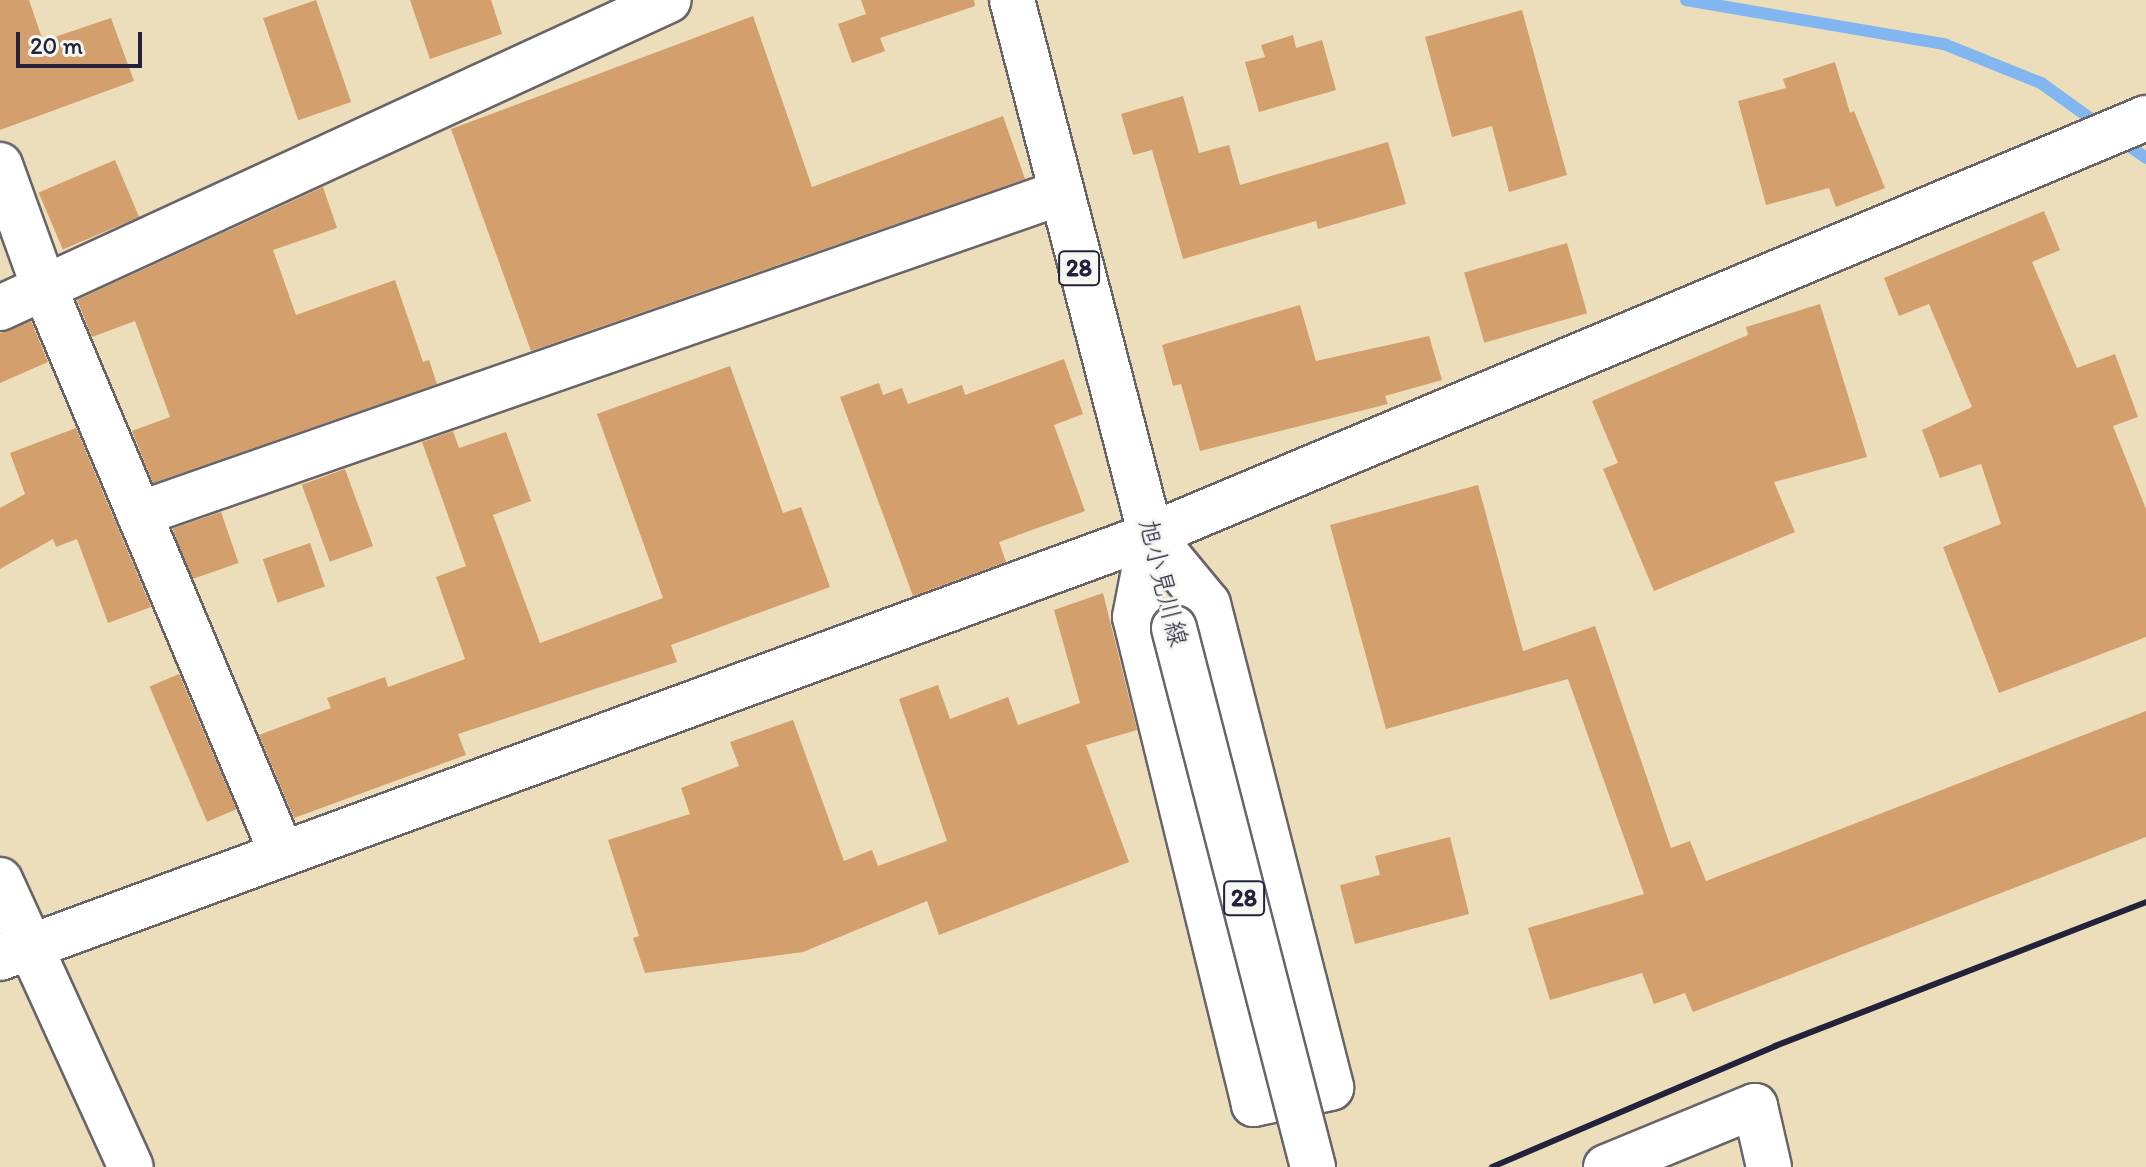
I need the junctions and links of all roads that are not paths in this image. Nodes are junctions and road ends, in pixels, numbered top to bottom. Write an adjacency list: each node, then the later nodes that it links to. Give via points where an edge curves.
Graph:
1 (669, 0): 6 (street)
2 (1012, 0): 5 (street, 旭小見川線 / 28)
3 (2146, 118): 9 (street)
4 (0, 165): 6 (street)
5 (1060, 193): 8 (street); 9 (street, 旭小見川線 / 28)
6 (44, 287): 7 (street); 8 (street)
7 (0, 308)
8 (139, 514): 10 (street)
9 (1151, 535): 9 (street, via 1208,604 1331,1088 1254,1104 1135,617); 10 (street); 14 (street, 旭小見川線 / 28, bridge)
10 (282, 854): 12 (street)
11 (0, 880): 12 (street)
12 (15, 952): 13 (street)
13 (131, 1167)
14 (1313, 1167)
15 (1606, 1167): 16 (street, via 1755,1106)
16 (1769, 1167)

